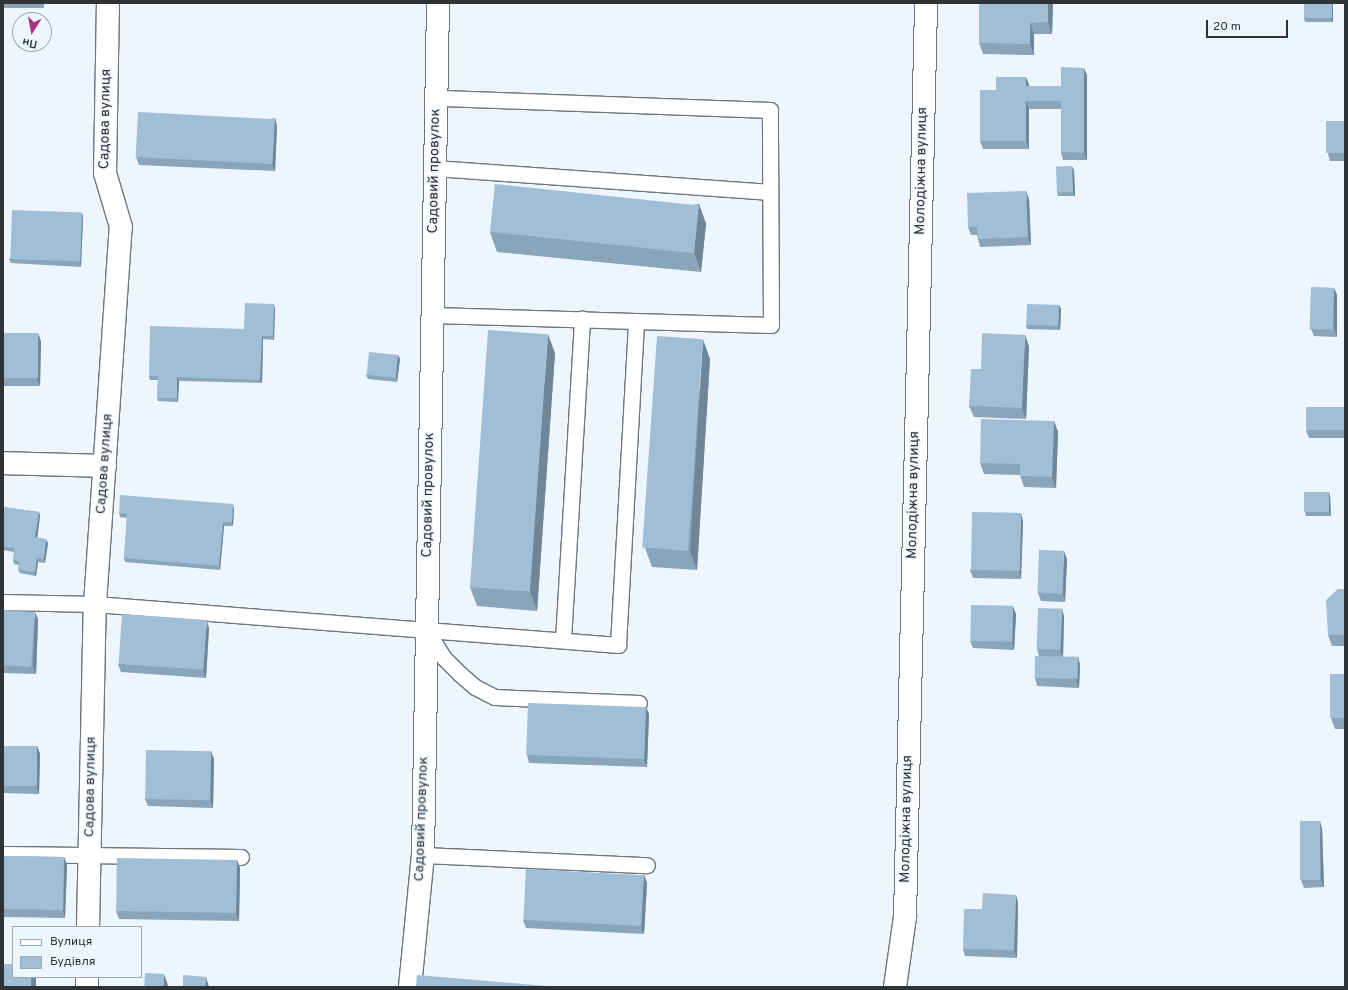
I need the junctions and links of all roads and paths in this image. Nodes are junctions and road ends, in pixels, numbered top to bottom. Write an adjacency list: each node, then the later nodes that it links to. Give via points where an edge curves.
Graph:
1 (108, 3): 11 (street, Садова вулиця, via 105,173 121,227)
2 (438, 3): 4 (street, Садовий провулок)
3 (926, 3): 24 (street, Молодіжна вулиця, via 905,917)
4 (436, 98): 5 (street, Садовий провулок); 6 (lane, via 770,110)
5 (435, 168): 6 (lane); 7 (street, Садовий провулок)
6 (770, 192): 9 (lane, via 771,326)
7 (432, 315): 8 (lane); 14 (street, Садовий провулок)
8 (582, 319): 9 (lane); 15 (lane)
9 (636, 321): 15 (lane, via 618,644)
10 (3, 463): 11 (street)
11 (105, 466): 13 (street, Садова вулиця)
12 (3, 602): 13 (lane)
13 (95, 604): 14 (lane); 19 (street, Садова вулиця)
14 (427, 631): 15 (lane); 16 (lane, via 444,658 460,674 475,687 495,697); 18 (street, Садовий провулок)
15 (563, 640)
16 (639, 703)
17 (3, 854): 19 (lane)
18 (423, 854): 21 (lane); 23 (street, Садовий провулок)
19 (90, 855): 20 (lane); 22 (street, Садова вулиця)
20 (241, 857)
21 (647, 865)
22 (88, 926)
23 (410, 987)
24 (895, 987)

